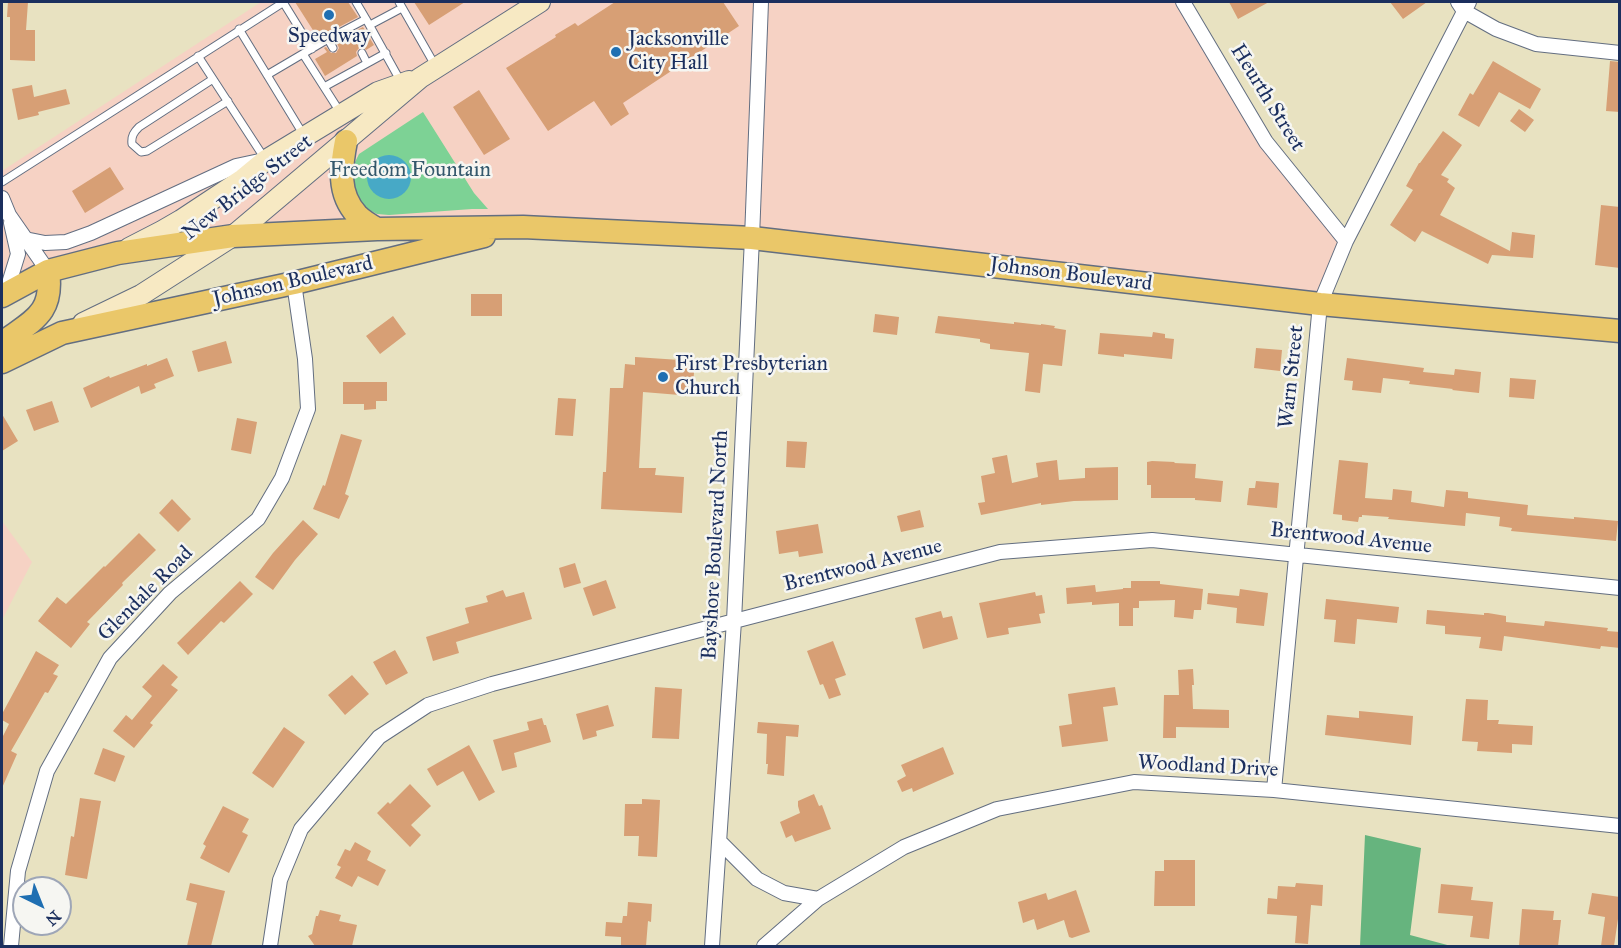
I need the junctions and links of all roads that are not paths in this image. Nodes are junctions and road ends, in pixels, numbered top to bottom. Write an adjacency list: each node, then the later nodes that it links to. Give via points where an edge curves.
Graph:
1 (284, 2): 10 (lane); 14 (lane)
2 (356, 2): 8 (lane)
3 (540, 2): 24 (main road, New Bridge Street)
4 (761, 2): 38 (street, Bayshore Boulevard North)
5 (1183, 2): 40 (street, Heurth Street, via 1266,142)
6 (400, 5): 8 (lane); 24 (lane)
7 (1464, 5): 17 (street, via 1496,29 1536,45); 40 (street, Warn Street)
8 (368, 22): 9 (lane); 16 (lane)
9 (348, 28): 11 (lane); 12 (lane)
10 (239, 29): 19 (lane); 23 (lane)
11 (352, 36)
12 (328, 39): 13 (lane); 14 (lane)
13 (333, 48)
14 (312, 49): 18 (lane)
15 (362, 53): 20 (lane)
16 (386, 53): 20 (lane); 24 (lane)
17 (1620, 53)
18 (303, 54): 23 (lane); 26 (lane)
19 (198, 56): 25 (lane); 32 (lane)
20 (367, 63): 22 (lane)
21 (343, 64): 22 (lane)
22 (348, 74): 26 (lane)
23 (267, 75): 29 (lane)
24 (419, 76): 28 (main road, New Bridge Street, via 378,92); 30 (main road, New Bridge Street)
25 (213, 79): 27 (lane); 27 (lane, via 139,127 132,144 141,152 147,151)
26 (324, 87): 28 (lane)
27 (228, 101): 31 (lane)
28 (342, 114): 29 (main road, New Bridge Street)
29 (305, 136): 31 (main road, New Bridge Street)
30 (346, 141): 36 (main road, via 343,190 358,216); 37 (main road, New Bridge Street)
31 (266, 160): 39 (street, New Bridge Street, via 236,166 66,242); 41 (main road, New Bridge Street, via 172,226)
32 (2, 182)
33 (2, 198): 34 (street)
34 (9, 215): 39 (street); 44 (street, via 18,254)
35 (523, 227): 36 (main road, Johnson Boulevard); 38 (main road, Johnson Boulevard); 43 (main road, Johnson Boulevard)
36 (377, 229): 37 (main road, Johnson Boulevard)
37 (234, 236): 41 (main road, Johnson Boulevard); 47 (main road, New Bridge Street, via 141,295)
38 (753, 238): 45 (main road, Johnson Boulevard); 52 (street, Bayshore Boulevard North)
39 (25, 239): 42 (street)
40 (1346, 241): 45 (street, Warn Street)
41 (118, 253): 42 (main road, Johnson Boulevard)
42 (48, 271): 44 (main road, Johnson Boulevard); 48 (main road, via 48,303 38,316)
43 (294, 283): 47 (main road, Johnson Boulevard); 57 (street, Glendale Road, via 308,409 282,478 258,519 170,593 110,658 47,771 18,871)
44 (4, 295)
45 (1320, 304): 46 (main road, Johnson Boulevard); 50 (street, Warn Street)
46 (1620, 331)
47 (62, 333): 49 (main road, Johnson Boulevard)
48 (2, 343)
49 (2, 362)
50 (1295, 555): 51 (street, Brentwood Avenue); 52 (street, Brentwood Avenue, via 1152,540 1000,552); 53 (street, Warn Street)
51 (1620, 588)
52 (734, 621): 55 (street, Bayshore Boulevard North); 58 (street, Brentwood Avenue, via 492,684 428,705 379,737 301,829 280,880)
53 (1274, 790): 54 (street, Woodland Drive); 56 (street, Woodland Drive, via 1134,782 997,809 904,847)
54 (1620, 826)
55 (719, 841): 56 (street, via 757,879 784,893); 59 (street, Bayshore Boulevard North)
56 (818, 899): 60 (street, Woodland Drive)
57 (11, 946)
58 (270, 946)
59 (712, 946)
60 (764, 946)

